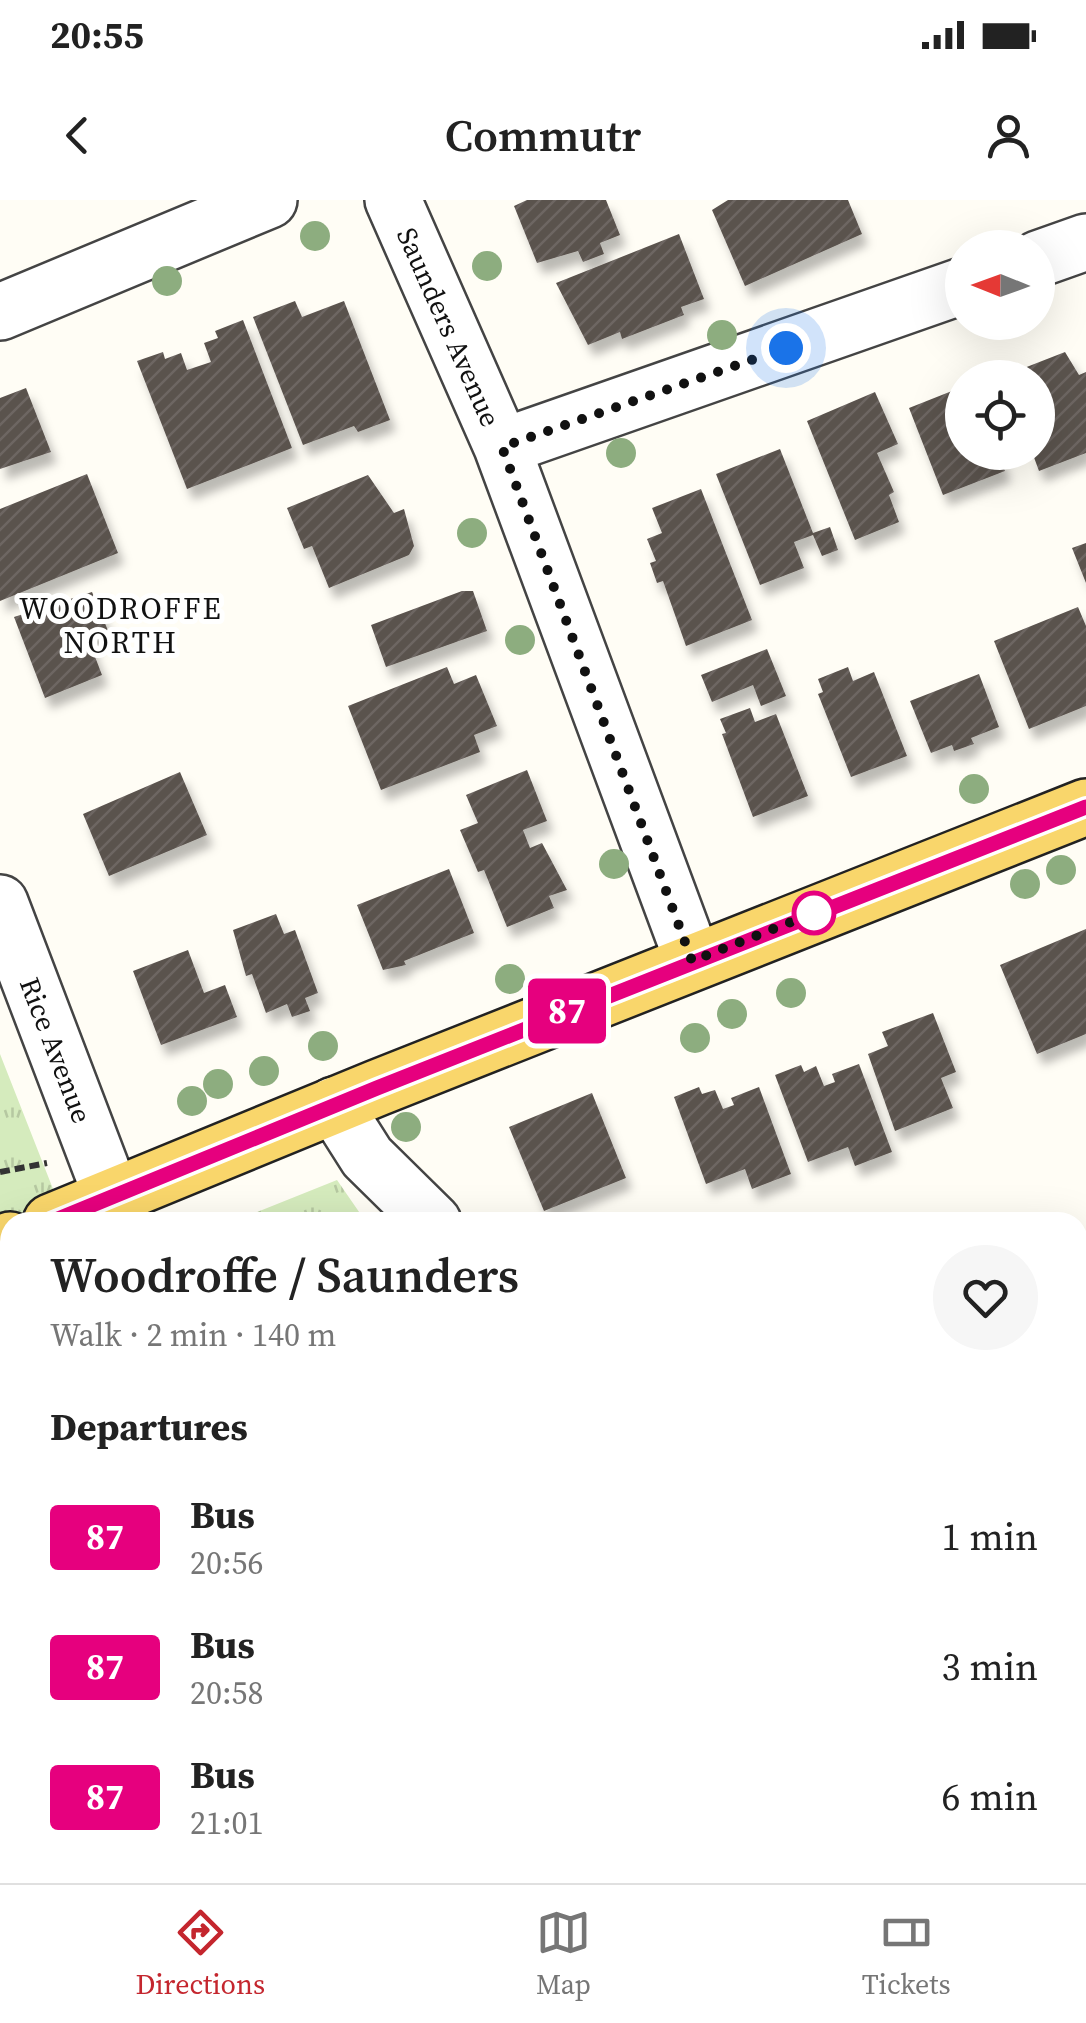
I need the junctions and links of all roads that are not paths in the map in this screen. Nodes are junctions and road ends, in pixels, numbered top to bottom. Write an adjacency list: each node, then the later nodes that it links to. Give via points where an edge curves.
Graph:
1 (270, 200): 6 (street)
2 (393, 200): 7 (street, Saunders Avenue)
3 (1086, 242): 4 (street)
4 (1055, 253)
5 (945, 292): 7 (street)
6 (0, 312)
7 (502, 447): 10 (street, Saunders Avenue)
8 (1086, 807): 10 (main road)
9 (0, 903): 12 (street, Rice Avenue)
10 (692, 961): 11 (main road)
11 (334, 1105): 12 (main road); 14 (street, via 367,1157)
12 (112, 1197): 13 (main road)
13 (76, 1212)
14 (424, 1212)

